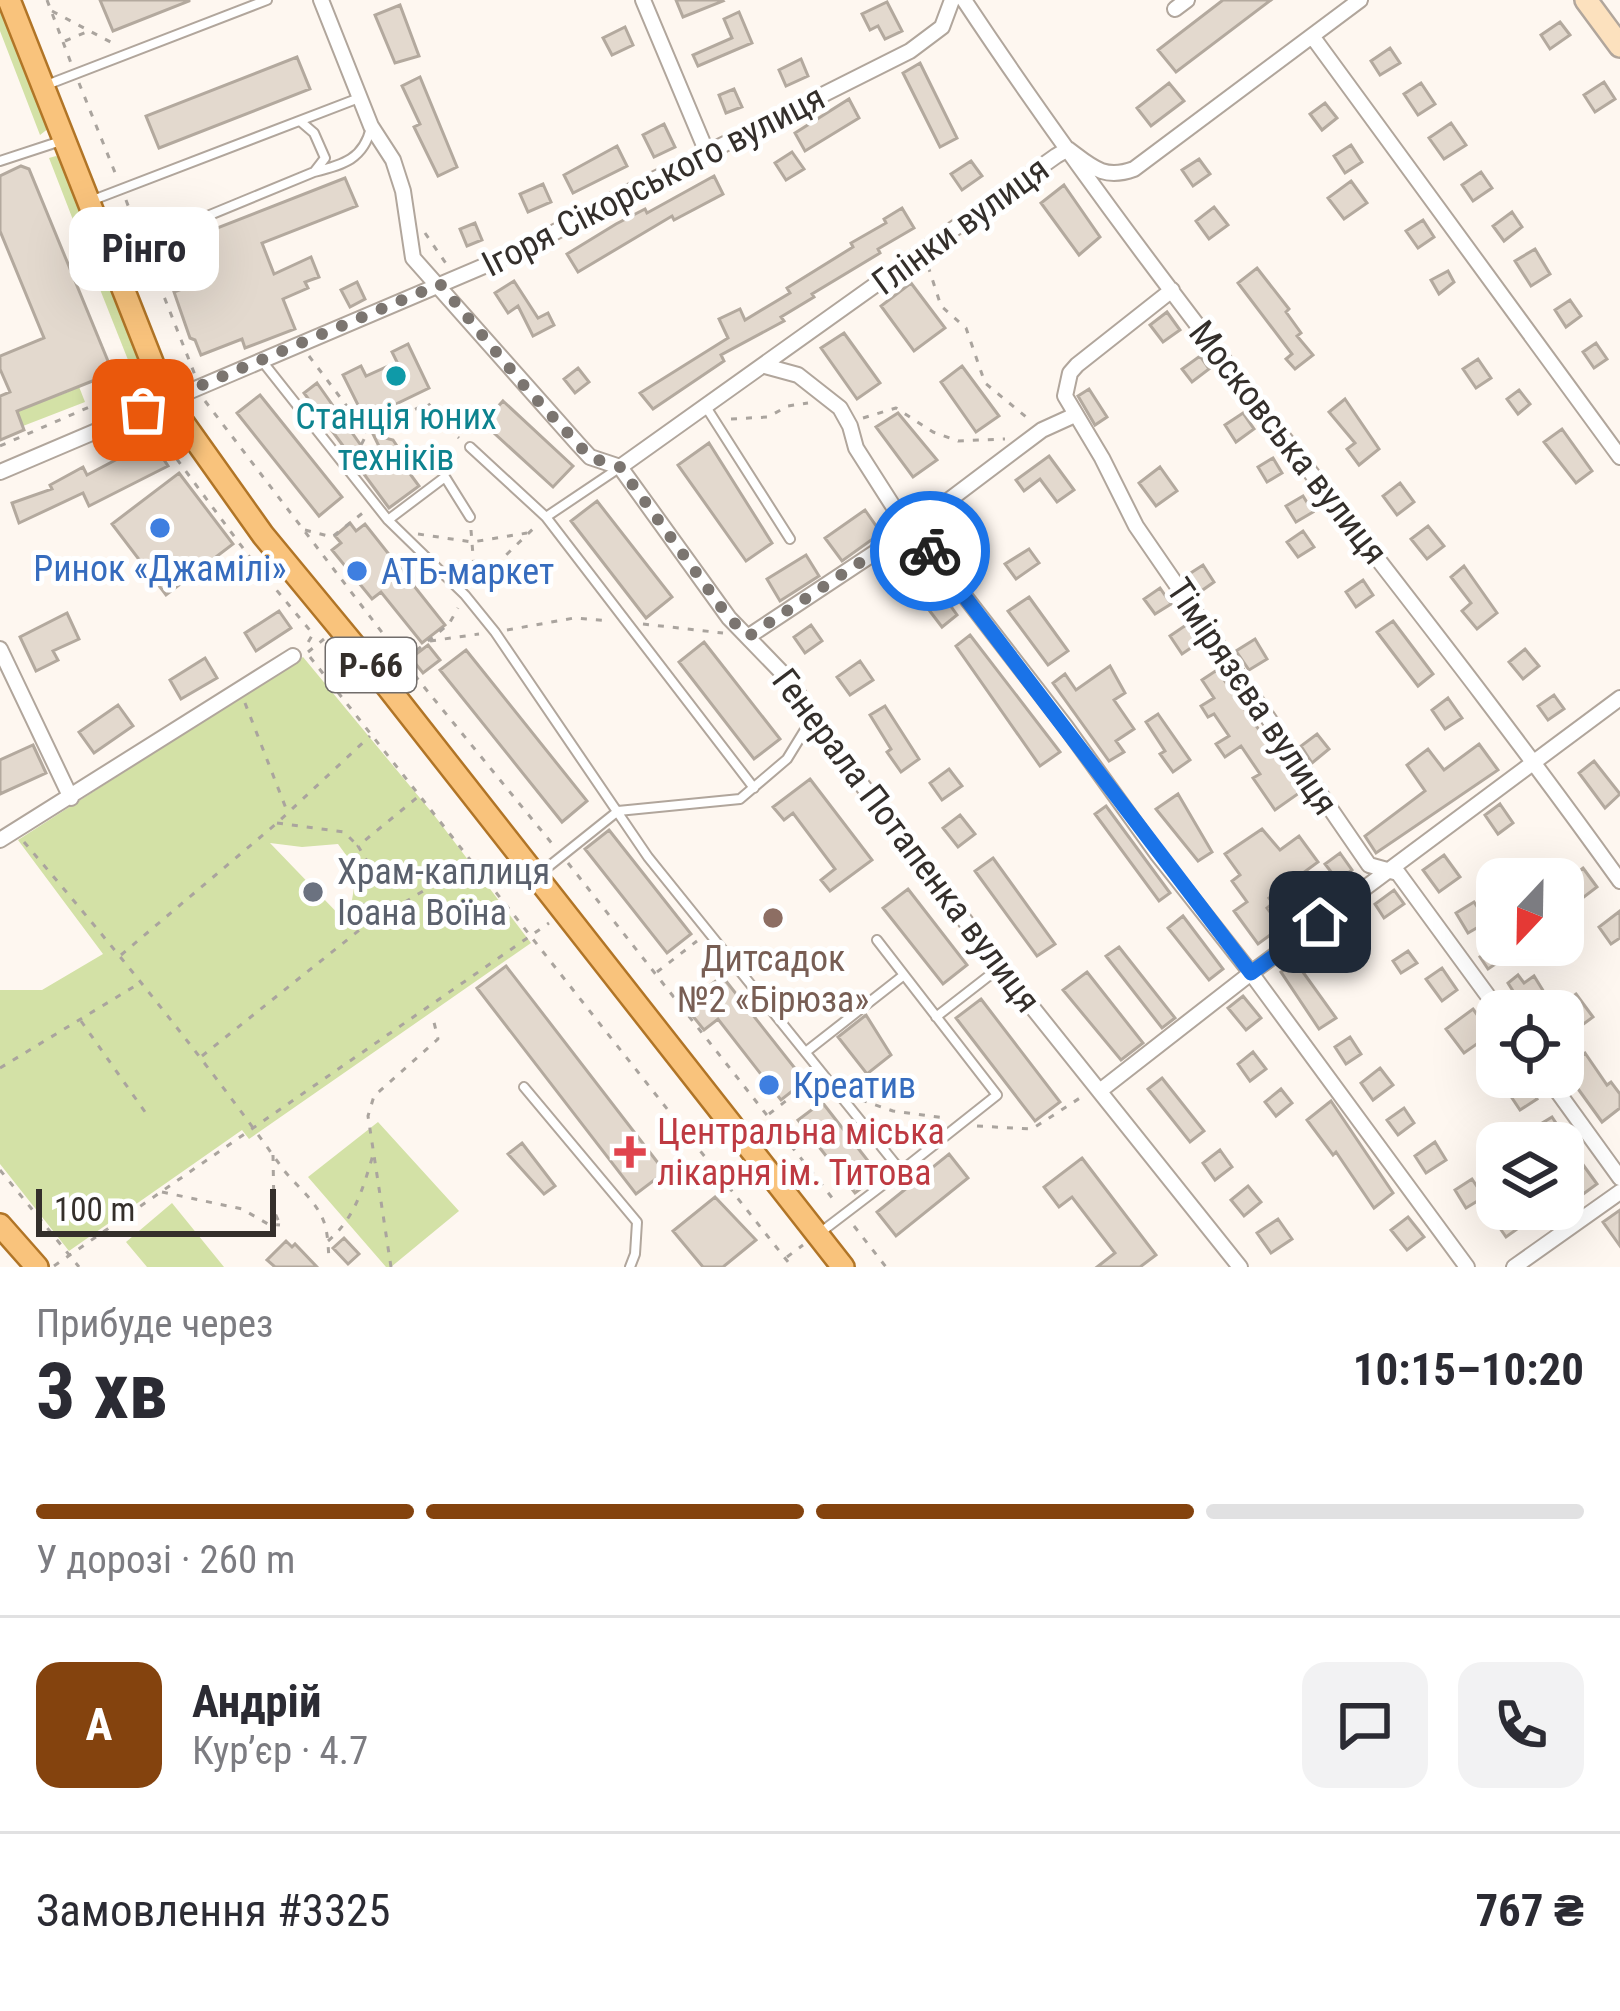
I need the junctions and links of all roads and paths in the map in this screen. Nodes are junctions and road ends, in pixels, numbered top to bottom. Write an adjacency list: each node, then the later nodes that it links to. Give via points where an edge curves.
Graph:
1 (9, 0): 17 (main road, Р-66)
2 (46, 0): 10 (path)
3 (267, 0): 15 (lane)
4 (321, 0): 18 (street, Генерала Потапенка вулиця)
5 (643, 0): 23 (street)
6 (952, 0): 23 (street, Ігоря Сікорського вулиця, via 942,26 910,51)
7 (964, 0): 22 (street, Московська вулиця)
8 (1360, 0): 12 (street, Глінки вулиця)
9 (1586, 0): 14 (street)
10 (50, 10): 11 (path); 13 (path)
11 (90, 31): 13 (path); 15 (path)
12 (1312, 36): 22 (street, Глінки вулиця, via 1134,169 1100,173); 50 (street)
13 (63, 41): 16 (path)
14 (1620, 46)
15 (130, 52): 16 (lane)
16 (76, 74): 17 (lane); 26 (path)
17 (43, 86): 21 (main road, Р-66)
18 (360, 98): 19 (lane); 20 (street, Генерала Потапенка вулиця)
19 (300, 121): 25 (lane, via 325,158); 26 (lane)
20 (371, 126): 25 (lane, via 363,151); 28 (street, Генерала Потапенка вулиця, via 393,160)
21 (63, 140): 24 (lane); 27 (main road, Р-66)
22 (1068, 149): 30 (street, Глінки вулиця); 34 (street, Московська вулиця)
23 (708, 155): 32 (street, Ігоря Сікорського вулиця)
24 (0, 161)
25 (314, 172): 29 (lane)
26 (122, 189): 27 (lane); 29 (path)
27 (88, 202): 31 (main road, Р-66)
28 (404, 202): 32 (path); 33 (street, Генерала Потапенка вулиця, via 412,257)
29 (142, 243): 31 (lane); 39 (path)
30 (923, 252): 37 (street, Глінки вулиця); 45 (path, via 941,306 966,328 985,383)
31 (109, 256): 40 (main road, Р-66)
32 (455, 278): 33 (street, Ігоря Сікорського вулиця)
33 (440, 284): 35 (street, Ігоря Сікорського вулиця); 51 (street, Генерала Потапенка вулиця, via 590,457)
34 (1172, 290): 42 (street, via 1077,364 1065,396); 76 (street, Московська вулиця)
35 (300, 345): 36 (street, Ігоря Сікорського вулиця); 46 (path)
36 (262, 361): 39 (street, Ігоря Сікорського вулиця); 52 (lane)
37 (765, 366): 41 (street, Глінки вулиця); 44 (street, via 818,387)
38 (148, 381): 48 (path)
39 (199, 387): 40 (street, Ігоря Сікорського вулиця); 60 (path)
40 (166, 400): 53 (street, Ігоря Сікорського вулиця); 89 (main road, Р-66, via 263,535)
41 (706, 407): 51 (street, Глінки вулиця); 63 (lane)
42 (1075, 415): 45 (street); 88 (street, Тімірязєва вулиця, via 1136,526 1330,809 1369,865)
43 (148, 419): 75 (path, via 313,634 304,649)
44 (850, 426): 47 (path, via 896,408 958,441); 55 (street)
45 (1042, 430): 47 (street)
46 (367, 433): 49 (path, via 428,403); 52 (path)
47 (1024, 444): 59 (street)
48 (0, 446)
49 (470, 447): 57 (lane)
50 (1620, 457)
51 (620, 467): 57 (lane); 68 (street, Генерала Потапенка вулиця)
52 (349, 471): 54 (lane)
53 (0, 472)
54 (375, 504): 58 (lane); 60 (path, via 332,537)
55 (893, 506)
56 (470, 517): 58 (lane, via 445,477); 64 (path)
57 (546, 517): 66 (lane)
58 (388, 520): 61 (lane)
59 (912, 528): 68 (street); 97 (street)
60 (302, 529): 86 (path)
61 (399, 531): 64 (path); 67 (lane)
62 (529, 533): 64 (path)
63 (790, 539)
64 (472, 542): 65 (path)
65 (475, 585)
66 (629, 622): 67 (path, via 574,618); 68 (path); 77 (lane)
67 (495, 632): 69 (path); 80 (lane)
68 (749, 636): 74 (street, Генерала Потапенка вулиця, via 793,684)
69 (430, 641)
70 (0, 649): 79 (street)
71 (292, 656): 72 (street)
72 (240, 690): 79 (street); 81 (path)
73 (1620, 698): 76 (street)
74 (812, 719): 77 (lane, via 787,759); 96 (street, Генерала Потапенка вулиця)
75 (372, 735): 78 (path); 81 (path)
76 (1536, 764): 88 (street); 90 (street, Московська вулиця)
77 (754, 788): 80 (lane, via 740,799)
78 (420, 795): 85 (path); 87 (path)
79 (71, 798): 83 (street)
80 (618, 811): 86 (lane); 92 (lane)
81 (288, 813): 82 (path)
82 (277, 823): 85 (path, via 344,832); 95 (path)
83 (15, 831): 84 (street); 95 (path)
84 (0, 840)
85 (358, 846): 91 (path, via 367,861)
86 (562, 856): 89 (lane); 98 (path)
87 (472, 861): 91 (path); 93 (path)
88 (1389, 871): 97 (street); 101 (street, Тімірязєва вулиця)
89 (536, 877): 124 (main road, Р-66)
90 (1620, 880)
91 (362, 928): 106 (path)
92 (708, 932): 98 (path); 105 (lane)
93 (531, 935): 114 (path); 133 (path)
94 (877, 940): 99 (lane)
95 (121, 955): 100 (path)
96 (1000, 967): 102 (lane); 110 (street, Генерала Потапенка вулиця)
97 (1251, 973): 110 (street); 137 (street)
98 (656, 974): 112 (path)
99 (904, 975): 102 (lane); 105 (lane)
100 (141, 982): 104 (path); 106 (path)
101 (1483, 990)
102 (936, 1017): 118 (lane, via 997,1096)
103 (433, 1018): 116 (path, via 438,1039 374,1096)
104 (80, 1020): 107 (path); 113 (path)
105 (807, 1051): 108 (lane)
106 (200, 1058): 114 (path)
107 (0, 1068)
108 (833, 1082): 112 (path, via 800,1090); 118 (lane)
109 (524, 1087): 132 (lane, via 637,1222)
110 (1101, 1090): 136 (street, Генерала Потапенка вулиця)
111 (1561, 1098): 119 (street)
112 (767, 1115): 122 (path)
113 (150, 1119)
114 (256, 1127): 115 (path); 120 (path)
115 (273, 1154): 120 (path, via 280,1225); 125 (path, via 312,1198)
116 (374, 1154): 125 (path, via 358,1202); 131 (path)
117 (0, 1170): 126 (path)
118 (901, 1171): 122 (lane)
119 (1620, 1178)
120 (162, 1192): 126 (path)
121 (1620, 1192): 138 (street)
122 (845, 1214): 124 (lane); 135 (path)
123 (0, 1225): 128 (main road)
124 (818, 1234): 134 (main road, Р-66)
125 (328, 1241): 127 (path)
126 (68, 1256): 129 (path); 130 (path)
127 (329, 1258)
128 (38, 1267)
129 (52, 1267)
130 (80, 1267)
131 (392, 1267)
132 (630, 1267)
133 (792, 1267)
134 (843, 1267)
135 (886, 1267)
136 (1240, 1267)
137 (1467, 1267)
138 (1514, 1267)

